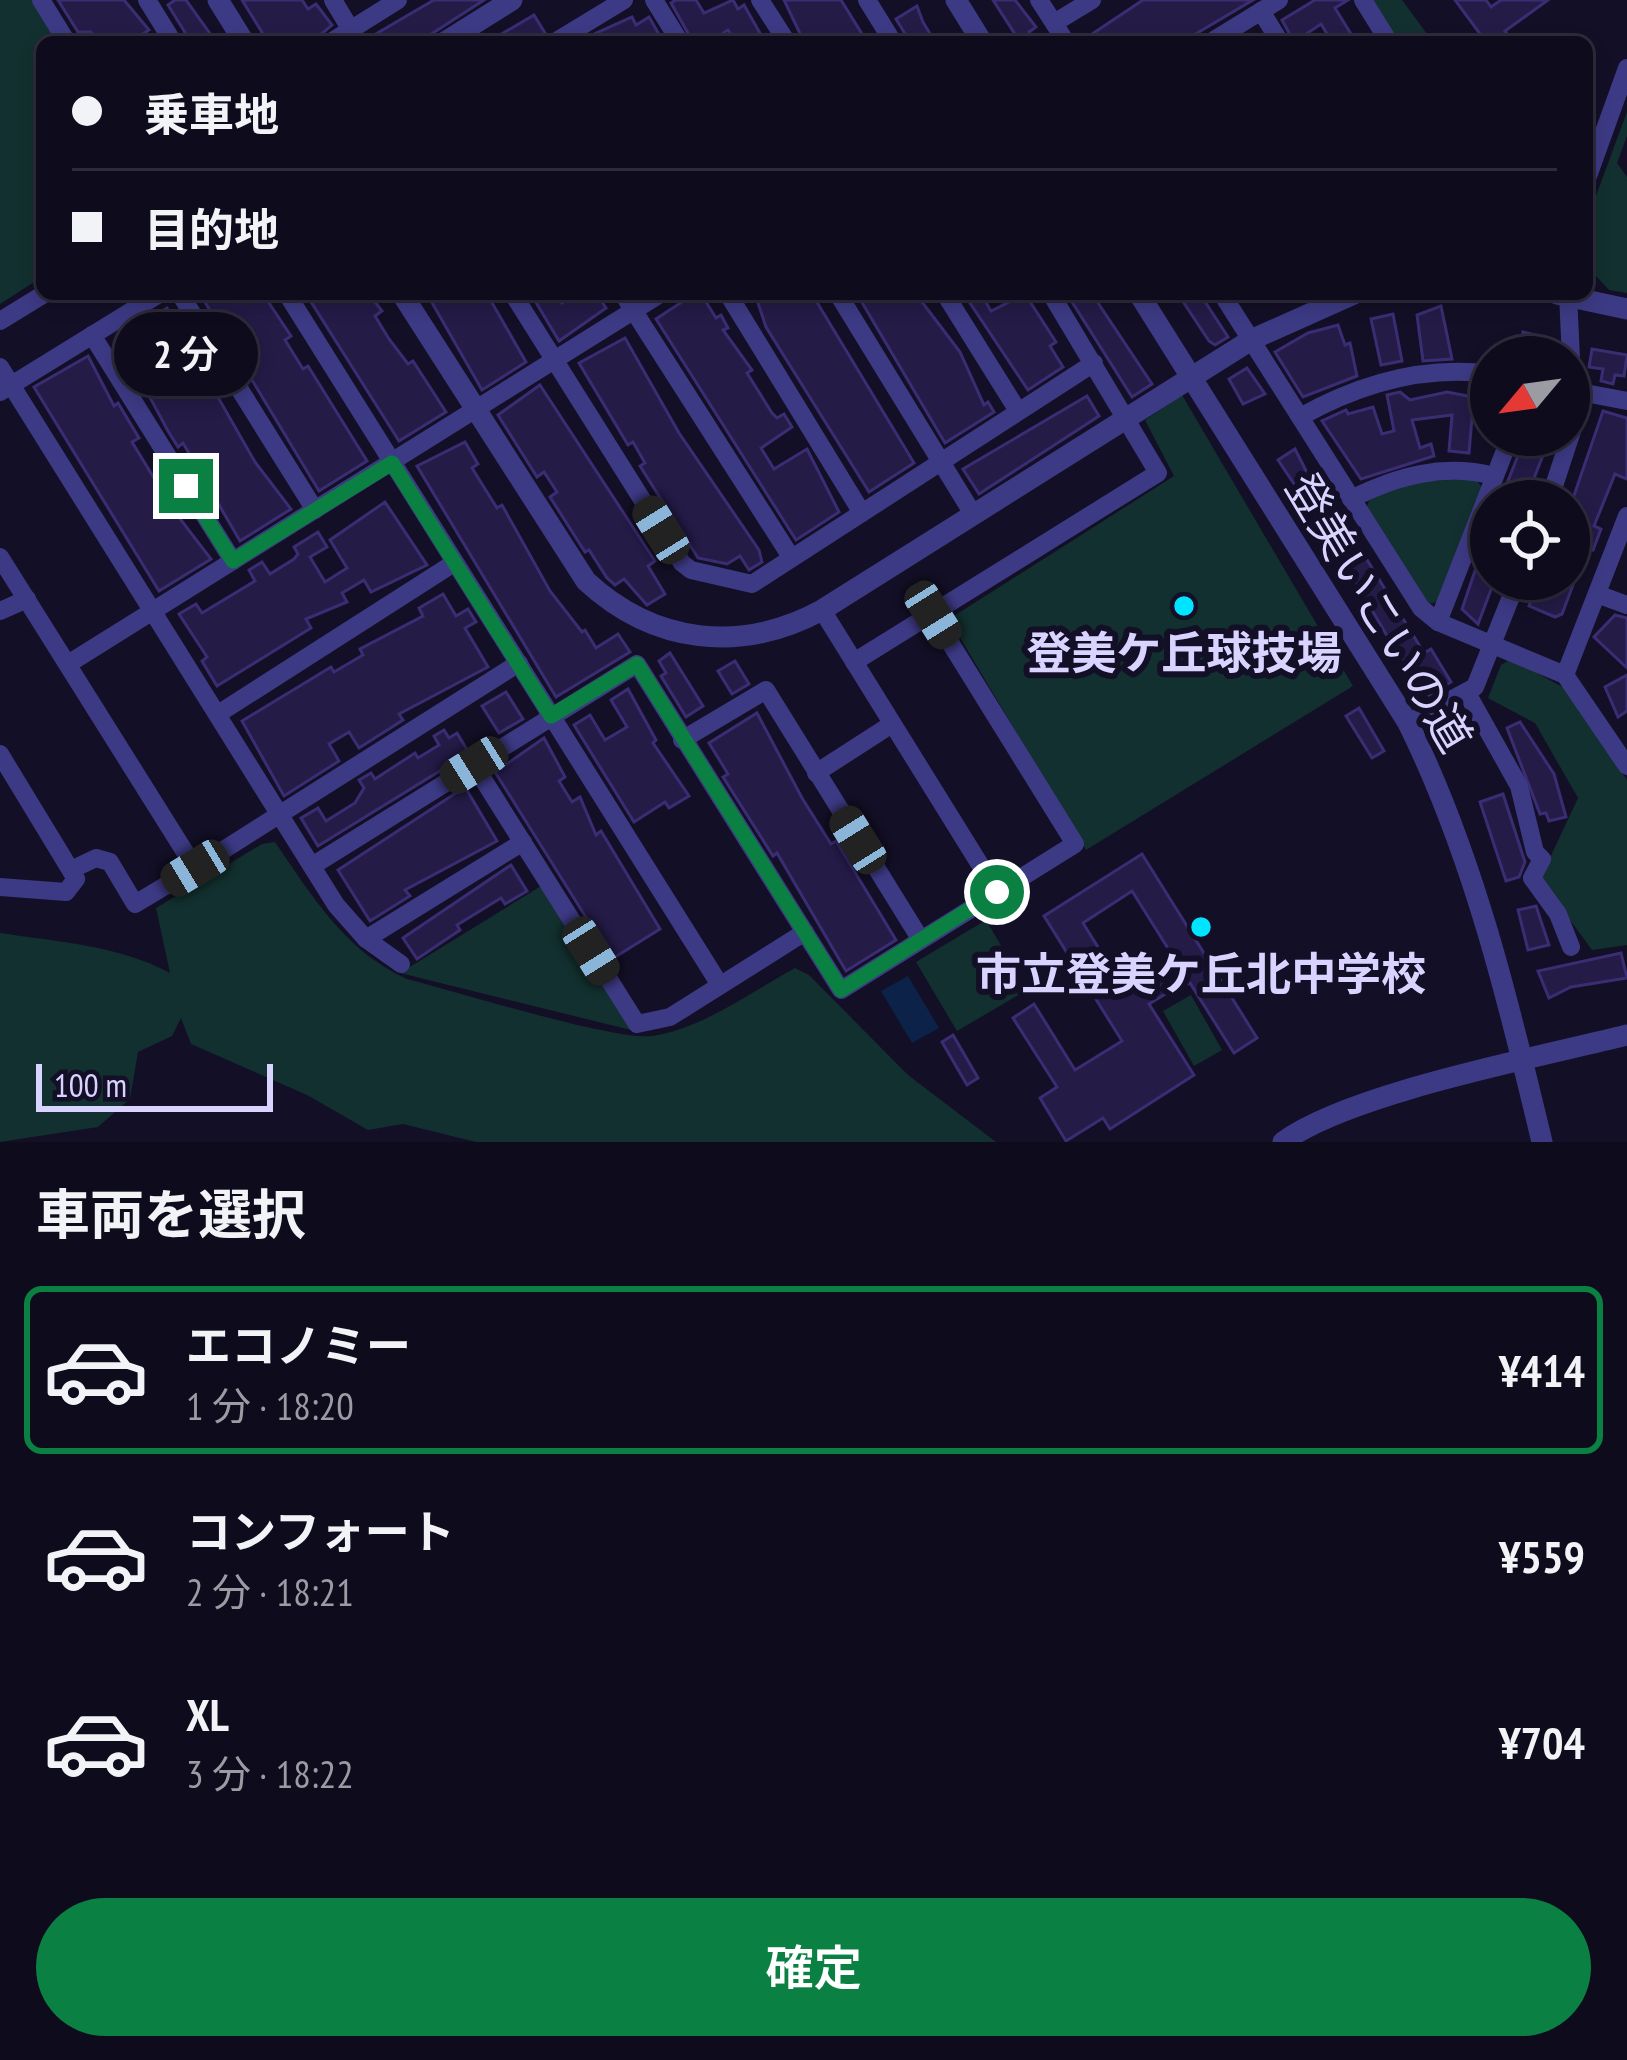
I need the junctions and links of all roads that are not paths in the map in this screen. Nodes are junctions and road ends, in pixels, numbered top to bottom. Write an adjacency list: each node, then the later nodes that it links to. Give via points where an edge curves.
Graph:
1 (41, 0): 19 (street)
2 (147, 0): 20 (street)
3 (218, 0): 21 (street)
4 (333, 0): 18 (street)
5 (398, 0): 18 (street)
6 (512, 0): 23 (street)
7 (623, 0): 24 (street)
8 (654, 0): 25 (street)
9 (760, 0): 26 (street)
10 (866, 0): 27 (street)
11 (956, 0): 28 (street)
12 (1040, 0): 17 (street)
13 (1092, 0): 17 (street)
14 (1279, 0): 16 (street)
15 (1363, 0): 32 (street)
16 (1261, 11): 30 (street); 31 (street)
17 (1054, 23): 29 (street)
18 (351, 30): 22 (street)
19 (63, 36)
20 (169, 36)
21 (240, 36)
22 (342, 36)
23 (455, 36)
24 (569, 36)
25 (676, 36)
26 (783, 36)
27 (889, 36)
28 (978, 36)
29 (1062, 36)
30 (1221, 36)
31 (1276, 36)
32 (1385, 36)
33 (1627, 68): 34 (street)
34 (1593, 162)
35 (36, 299): 52 (street)
36 (149, 300): 53 (street)
37 (184, 300): 73 (street)
38 (290, 300): 70 (street)
39 (405, 300): 64 (street)
40 (517, 300): 56 (street)
41 (732, 300): 74 (street)
42 (842, 300): 69 (street)
43 (949, 300): 65 (street)
44 (1055, 300): 57 (street)
45 (1143, 300): 60 (street, 登美いこいの道)
46 (1226, 300): 55 (street)
47 (1341, 300): 55 (street)
48 (1564, 300): 54 (street)
49 (1586, 300): 51 (street)
50 (629, 302): 56 (street); 78 (street)
51 (1627, 309)
52 (0, 321)
53 (92, 334): 61 (street); 79 (street)
54 (1567, 336)
55 (1252, 340): 60 (street); 66 (street)
56 (555, 360): 64 (street); 78 (street, via 682,563 752,584)
57 (1094, 363): 65 (street); 67 (street)
58 (0, 367): 61 (street)
59 (1470, 373): 66 (street, via 1386,380)
60 (1192, 378): 67 (street); 98 (street, 登美いこいの道)
61 (6, 388): 87 (street)
62 (1590, 394): 63 (street)
63 (1627, 401)
64 (474, 411): 70 (street); 85 (street, via 573,566 635,618 696,637 740,638)
65 (1018, 411): 69 (street)
66 (1300, 416): 72 (street)
67 (1129, 420): 75 (street); 88 (street, via 1158,472)
68 (1503, 456): 71 (street)
69 (944, 461): 74 (street); 75 (street)
70 (392, 463): 73 (street); 80 (street)
71 (1495, 476): 72 (street, via 1418,473); 89 (street)
72 (1351, 499): 89 (street, via 1408,592)
73 (315, 510): 79 (street)
74 (862, 513): 78 (street)
75 (974, 514): 85 (street)
76 (1627, 516): 81 (street)
77 (0, 557): 82 (street)
78 (791, 557)
79 (233, 561): 87 (street)
80 (454, 563): 93 (street); 96 (street)
81 (1598, 594): 84 (street); 94 (street)
82 (27, 599): 86 (street); 92 (street)
83 (1510, 600): 90 (street)
84 (1627, 605)
85 (822, 610): 91 (street)
86 (0, 611)
87 (154, 612): 92 (street); 96 (street)
88 (933, 615): 91 (street); 111 (street, via 1075,844)
89 (1438, 622): 90 (street)
90 (1492, 644): 94 (street); 95 (street)
91 (854, 662): 99 (street)
92 (68, 664): 108 (street)
93 (519, 664): 97 (street); 105 (street)
94 (1565, 674): 103 (street)
95 (1468, 695): 98 (street); 115 (street, via 1519,786 1543,859 1532,878)
96 (218, 714): 105 (street)
97 (551, 716): 100 (street, via 637,664); 102 (street); 117 (street)
98 (1408, 723): 119 (street, 登美いこいの道, via 1462,850)
99 (892, 724): 104 (street); 111 (street)
100 (682, 740): 104 (street, via 766,690); 112 (street)
101 (0, 754): 109 (street)
102 (474, 765): 106 (street); 107 (street)
103 (1627, 766)
104 (816, 773): 114 (street)
105 (280, 814): 107 (street); 108 (street)
106 (523, 842): 113 (street); 117 (street, via 637,1024 670,1017)
107 (312, 866): 113 (street)
108 (195, 868): 109 (street, via 135,904 110,862 96,858)
109 (73, 869): 110 (street, via 75,884 66,892)
110 (0, 887)
111 (997, 892): 114 (street)
112 (805, 932): 114 (street, via 841,990); 117 (street)
113 (366, 938): 116 (street)
114 (921, 940)
115 (1571, 947)
116 (400, 964)
117 (720, 985)
118 (1627, 1035): 119 (street)
119 (1523, 1062): 120 (street, via 1386,1098); 121 (street, 登美いこいの道)
120 (1296, 1138)
121 (1543, 1142)

